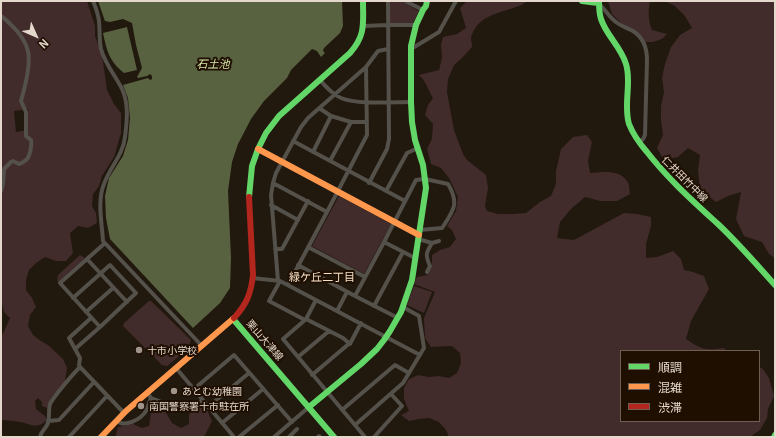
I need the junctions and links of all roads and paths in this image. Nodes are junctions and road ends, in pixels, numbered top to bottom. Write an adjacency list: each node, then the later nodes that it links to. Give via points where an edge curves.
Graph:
1 (93, 1): 49 (street, via 99,20 102,52 121,88 127,108 124,144 102,189 101,208)
2 (363, 1): 13 (street)
3 (388, 1): 11 (street)
4 (407, 1): 9 (street)
5 (427, 1): 9 (street)
6 (456, 1): 15 (street, via 440,32)
7 (582, 1): 8 (street)
8 (598, 2): 27 (street, 仁井田竹中線, via 602,25 622,52 627,65 626,108 630,124); 27 (street, via 617,23 634,32 646,48 645,135)
9 (423, 10): 12 (street)
10 (1, 16): 37 (street, via 22,38 28,52 27,76 21,101 26,112 26,136 31,140 32,146 24,162 19,164 14,161 4,169)
11 (388, 25): 12 (street); 13 (street); 14 (street)
12 (416, 25): 15 (street)
13 (363, 26): 17 (street, via 361,38 355,48)
14 (388, 48): 16 (street, via 378,51); 20 (street)
15 (411, 49): 21 (street)
16 (366, 67): 18 (street); 19 (street)
17 (320, 80): 18 (street); 29 (street, via 279,116 266,133)
18 (334, 94): 19 (street, via 342,99); 22 (street)
19 (366, 102): 20 (street); 25 (street)
20 (388, 102): 21 (street); 36 (street, via 388,144)
21 (411, 102): 28 (street, via 413,131)
22 (319, 108): 23 (street); 26 (street, via 308,118)
23 (331, 116): 24 (street); 30 (street)
24 (351, 122): 25 (street); 31 (street)
25 (367, 122): 33 (street, via 367,135)
26 (293, 141): 30 (street); 32 (street)
27 (640, 142): 62 (street, 仁井田竹中線, via 667,177 731,237)
28 (418, 148): 34 (street); 38 (street, via 407,153)
29 (258, 150): 32 (street); 60 (street, via 252,166 248,205)
30 (313, 152): 31 (street)
31 (330, 161): 33 (street)
32 (282, 162): 35 (street); 39 (street)
33 (348, 171): 36 (street); 39 (street)
34 (425, 179): 41 (street, via 416,180); 46 (street); 46 (street, via 448,184 454,196 453,211 442,228)
35 (273, 183): 40 (street); 42 (street)
36 (369, 183): 38 (street)
37 (1, 191)
38 (386, 191): 41 (street)
39 (338, 192): 43 (street); 45 (street)
40 (308, 201): 43 (street); 44 (street)
41 (405, 201): 45 (street)
42 (271, 205): 44 (street); 52 (street)
43 (327, 212): 51 (street)
44 (298, 220): 52 (street, via 282,249)
45 (394, 222): 46 (street); 48 (street)
46 (419, 235): 50 (street); 54 (street)
47 (439, 241): 50 (street)
48 (384, 242): 53 (street); 59 (street)
49 (105, 243): 55 (street); 83 (street)
50 (432, 243): 57 (street, via 426,257 430,266)
51 (308, 247): 56 (street); 59 (street)
52 (275, 249): 61 (street)
53 (403, 252): 54 (street); 70 (street)
54 (415, 258): 71 (street, via 412,280)
55 (87, 259): 58 (street); 67 (street, via 60,283)
56 (298, 265): 63 (street); 65 (street)
57 (427, 272)
58 (100, 274): 64 (street); 67 (street); 69 (street, via 110,265 136,293)
59 (365, 277): 66 (street)
60 (252, 278): 61 (street); 76 (street, via 248,300)
61 (279, 281): 63 (street); 77 (street, via 269,301)
62 (775, 284)
63 (288, 285): 68 (street)
64 (113, 288): 69 (street); 73 (street)
65 (347, 292): 66 (street); 72 (street)
66 (355, 296): 70 (street)
67 (73, 298): 73 (street)
68 (316, 300): 72 (street); 77 (street)
69 (127, 302): 79 (street)
70 (374, 306): 75 (street)
71 (403, 307): 75 (street); 85 (street, via 419,316 424,348)
72 (337, 311): 78 (street)
73 (86, 312): 74 (street)
74 (91, 318): 79 (street); 84 (street, via 69,338)
75 (398, 318): 81 (street)
76 (233, 319): 83 (street, 栗山大津線); 103 (street, 栗山大津線)
77 (306, 320): 80 (street); 86 (street, via 283,339)
78 (361, 323): 81 (street); 82 (street)
79 (100, 327): 84 (street)
80 (329, 331): 82 (street); 86 (street)
81 (386, 337): 85 (street); 96 (street, via 368,358)
82 (350, 344): 91 (street)
83 (202, 346): 88 (street, 栗山大津線)
84 (75, 349): 87 (street, via 80,358)
85 (420, 355): 90 (street)
86 (298, 357): 91 (street)
87 (80, 367): 92 (street); 106 (street, via 52,400)
88 (176, 368): 93 (street); 95 (street, 栗山大津線)
89 (249, 373): 93 (street, via 234,355); 94 (street); 102 (street)
90 (409, 373): 97 (street); 104 (street, via 395,365)
91 (312, 374): 96 (street)
92 (94, 382): 98 (street); 106 (street, via 59,420)
93 (194, 389): 100 (street)
94 (263, 389): 101 (street); 109 (street)
95 (147, 392): 99 (street); 105 (street, 栗山大津線)
96 (327, 392): 103 (street); 104 (street)
97 (391, 394): 110 (street); 121 (street, via 402,406)
98 (107, 396): 105 (street); 113 (street)
99 (151, 398): 100 (street, via 178,408); 107 (street, via 146,411 138,419 124,424)
100 (203, 401): 102 (street)
101 (278, 405): 108 (street); 116 (street)
102 (208, 407): 109 (street)
103 (309, 407): 108 (street); 119 (street, 栗山大津線)
104 (342, 410): 110 (street)
105 (124, 413): 107 (street, 栗山大津線)
106 (48, 421): 112 (street)
107 (117, 421): 114 (street, 栗山大津線)
108 (292, 422): 117 (street)
109 (222, 423): 115 (street)
110 (355, 425): 120 (street)
111 (297, 429): 118 (street)
112 (40, 437)
113 (69, 437)
114 (101, 437)
115 (234, 437)
116 (239, 437)
117 (274, 437)
118 (289, 437)
119 (334, 437)
120 (365, 437)
121 (374, 437)

